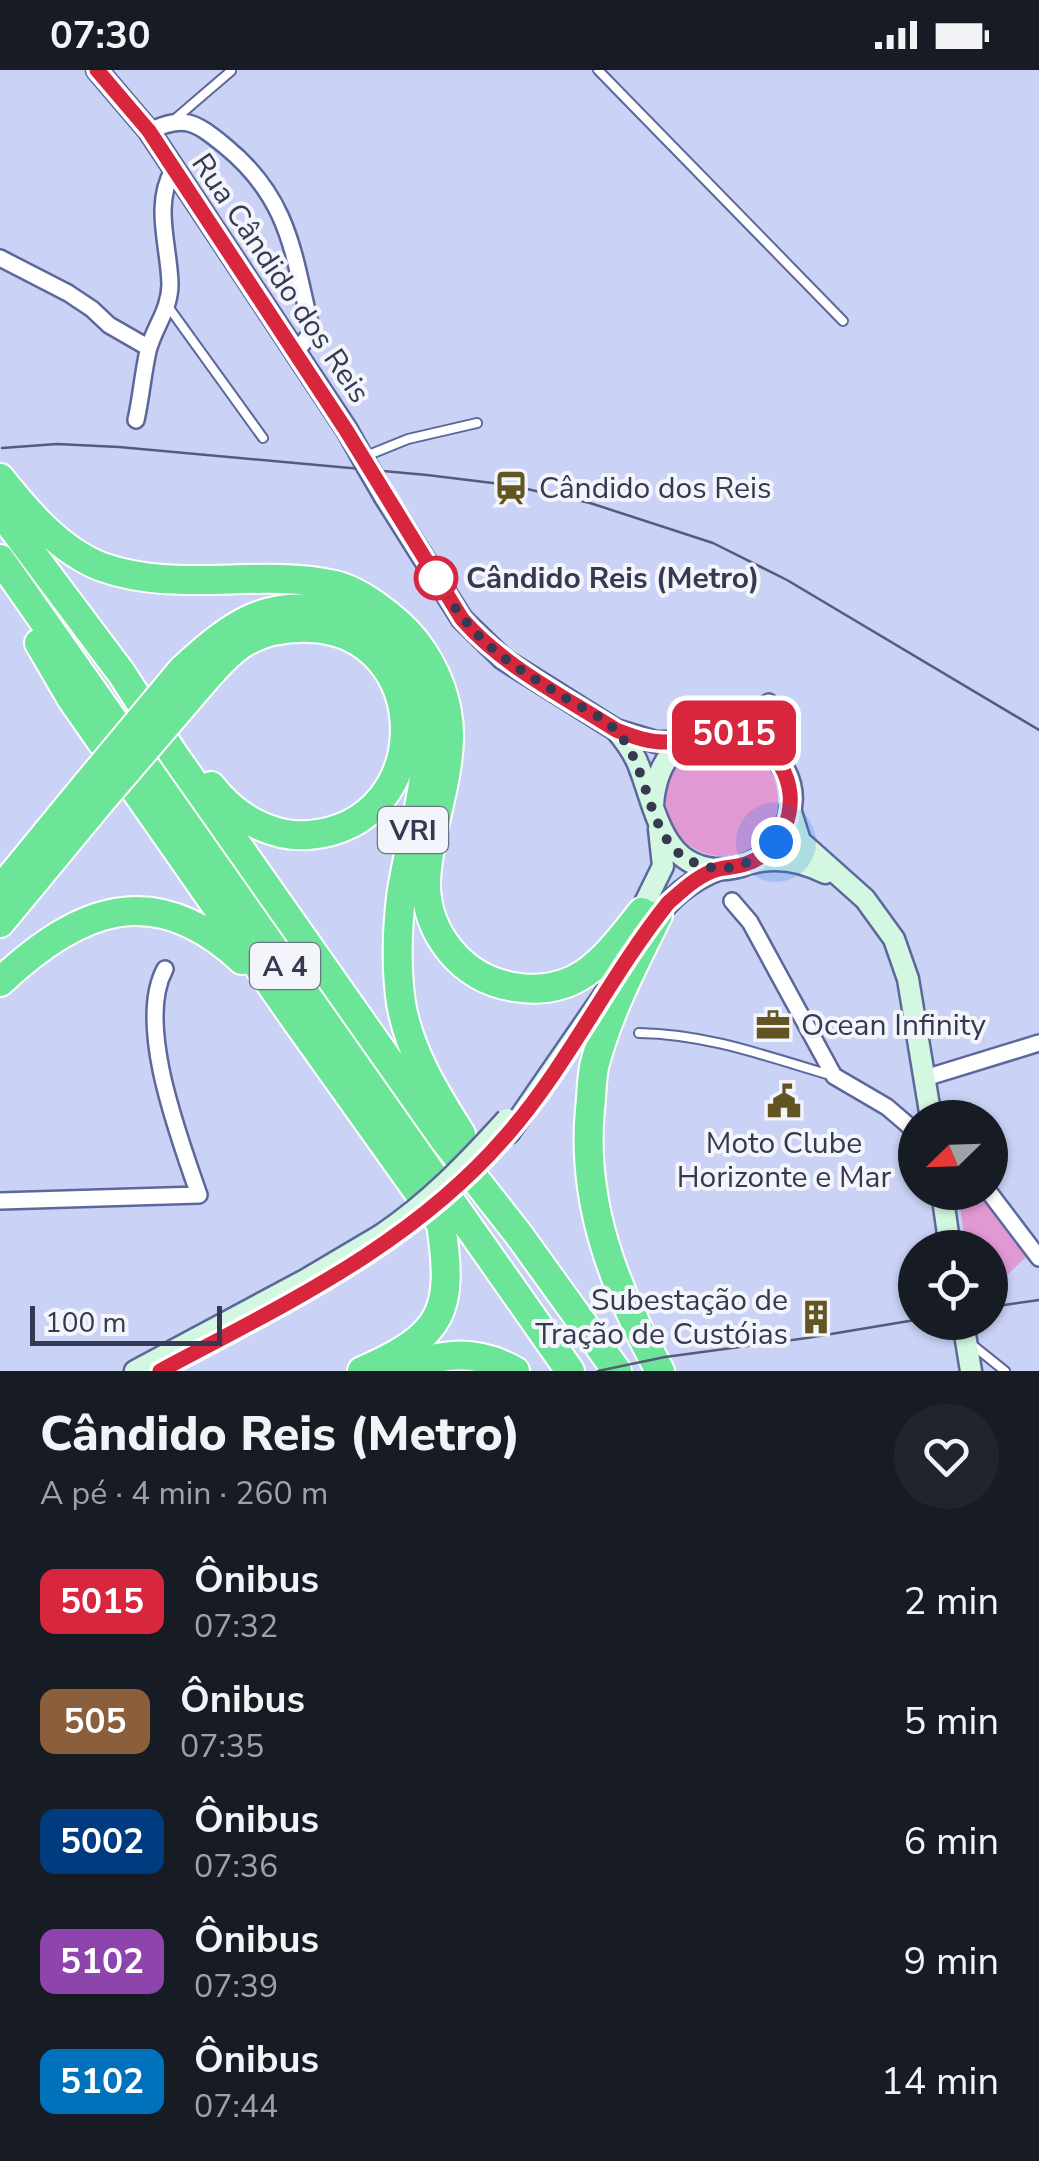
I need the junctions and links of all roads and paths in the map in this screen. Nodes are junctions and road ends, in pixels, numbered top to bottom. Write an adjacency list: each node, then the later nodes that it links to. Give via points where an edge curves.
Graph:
1 (97, 70): 5 (main road, Rua Cândido dos Reis)
2 (598, 70): 11 (lane)
3 (231, 71): 4 (lane)
4 (175, 120): 5 (street); 13 (street, via 212,135 271,193 312,332)
5 (149, 131): 6 (main road, Rua Cândido dos Reis)
6 (173, 170): 7 (main road, Rua Cândido dos Reis); 8 (street)
7 (194, 202): 8 (street); 13 (main road, Rua Cândido dos Reis)
8 (162, 210): 10 (street)
9 (0, 258): 12 (street, via 68,293)
10 (167, 305): 12 (street); 16 (lane)
11 (843, 321)
12 (149, 348): 14 (street)
13 (295, 354): 17 (main road, Rua Cândido dos Reis)
14 (136, 420)
15 (477, 424): 17 (lane, via 408,440)
16 (263, 438)
17 (364, 462): 27 (main road, Rua Cândido dos Reis, bridge, via 480,640)
18 (0, 478): 22 (highway, via 53,536 99,566 152,579 292,580 339,586)
19 (0, 511): 23 (highway, A 4)
20 (0, 560): 65 (highway, A 4)
21 (0, 577): 44 (highway, via 72,698)
22 (361, 599): 24 (highway, VRI, via 307,590 256,600 198,641); 40 (highway, via 391,615 413,639 434,668 446,703 447,759 426,881 430,914 456,959 496,985 543,989 586,974)
23 (122, 674): 24 (highway, VRI, via 222,800 251,823 300,836 326,833 351,825 392,786 407,727 400,695 385,668 343,635 289,628 266,633); 54 (highway, A 4, via 432,1122)
24 (189, 680): 31 (highway, VRI, bridge); 54 (highway, VRI, via 232,627 281,608 308,606 347,615 378,633 416,680 427,752 402,894 401,1003 420,1062)
25 (769, 702): 28 (street)
26 (788, 713): 30 (street)
27 (616, 730): 29 (main road, Rua Cândido dos Reis, via 654,742); 32 (main road, Rua Cândido dos Reis)
28 (726, 731): 29 (main road, Rua Cândido dos Reis); 30 (main road, via 762,744)
29 (685, 742): 32 (main road, via 660,769)
30 (776, 758): 33 (main road)
31 (94, 793): 37 (highway, VRI); 41 (highway, VRI)
32 (653, 804): 34 (main road, Rua Cândido dos Reis)
33 (790, 807): 35 (main road, via 776,842); 38 (main road, via 800,841)
34 (658, 827): 36 (main road, via 683,857); 40 (main road, Rua Cândido dos Reis, via 663,866)
35 (746, 865): 36 (main road); 38 (main road, via 804,862)
36 (720, 869): 40 (main road)
37 (0, 890)
38 (865, 899): 48 (main road, via 902,959)
39 (732, 901): 47 (street)
40 (650, 914): 55 (main road, via 464,1182); 67 (highway, via 594,1067 586,1146 598,1230 627,1311)
41 (0, 923)
42 (165, 969): 51 (street, via 157,984 162,1073 199,1195)
43 (0, 982): 44 (highway, via 77,924 138,910 180,917 222,940)
44 (294, 1019): 53 (highway)
45 (639, 1033): 47 (lane, via 726,1043)
46 (1039, 1043): 48 (street)
47 (834, 1076): 50 (street)
48 (925, 1078): 49 (main road)
49 (928, 1100)
50 (898, 1116)
51 (0, 1202)
52 (1002, 1210): 56 (street)
53 (441, 1224): 61 (highway, via 448,1284 439,1315 416,1343); 64 (highway)
54 (519, 1234): 66 (highway, A 4)
55 (385, 1239): 59 (main road); 60 (main road, via 312,1289)
56 (1039, 1258)
57 (966, 1340): 68 (main road)
58 (973, 1340): 69 (lane)
59 (134, 1371)
60 (160, 1371)
61 (362, 1371)
62 (398, 1371): 63 (highway, via 457,1354)
63 (515, 1371)
64 (559, 1371)
65 (570, 1371)
66 (617, 1371)
67 (660, 1371)
68 (971, 1371)
69 (1005, 1371)

